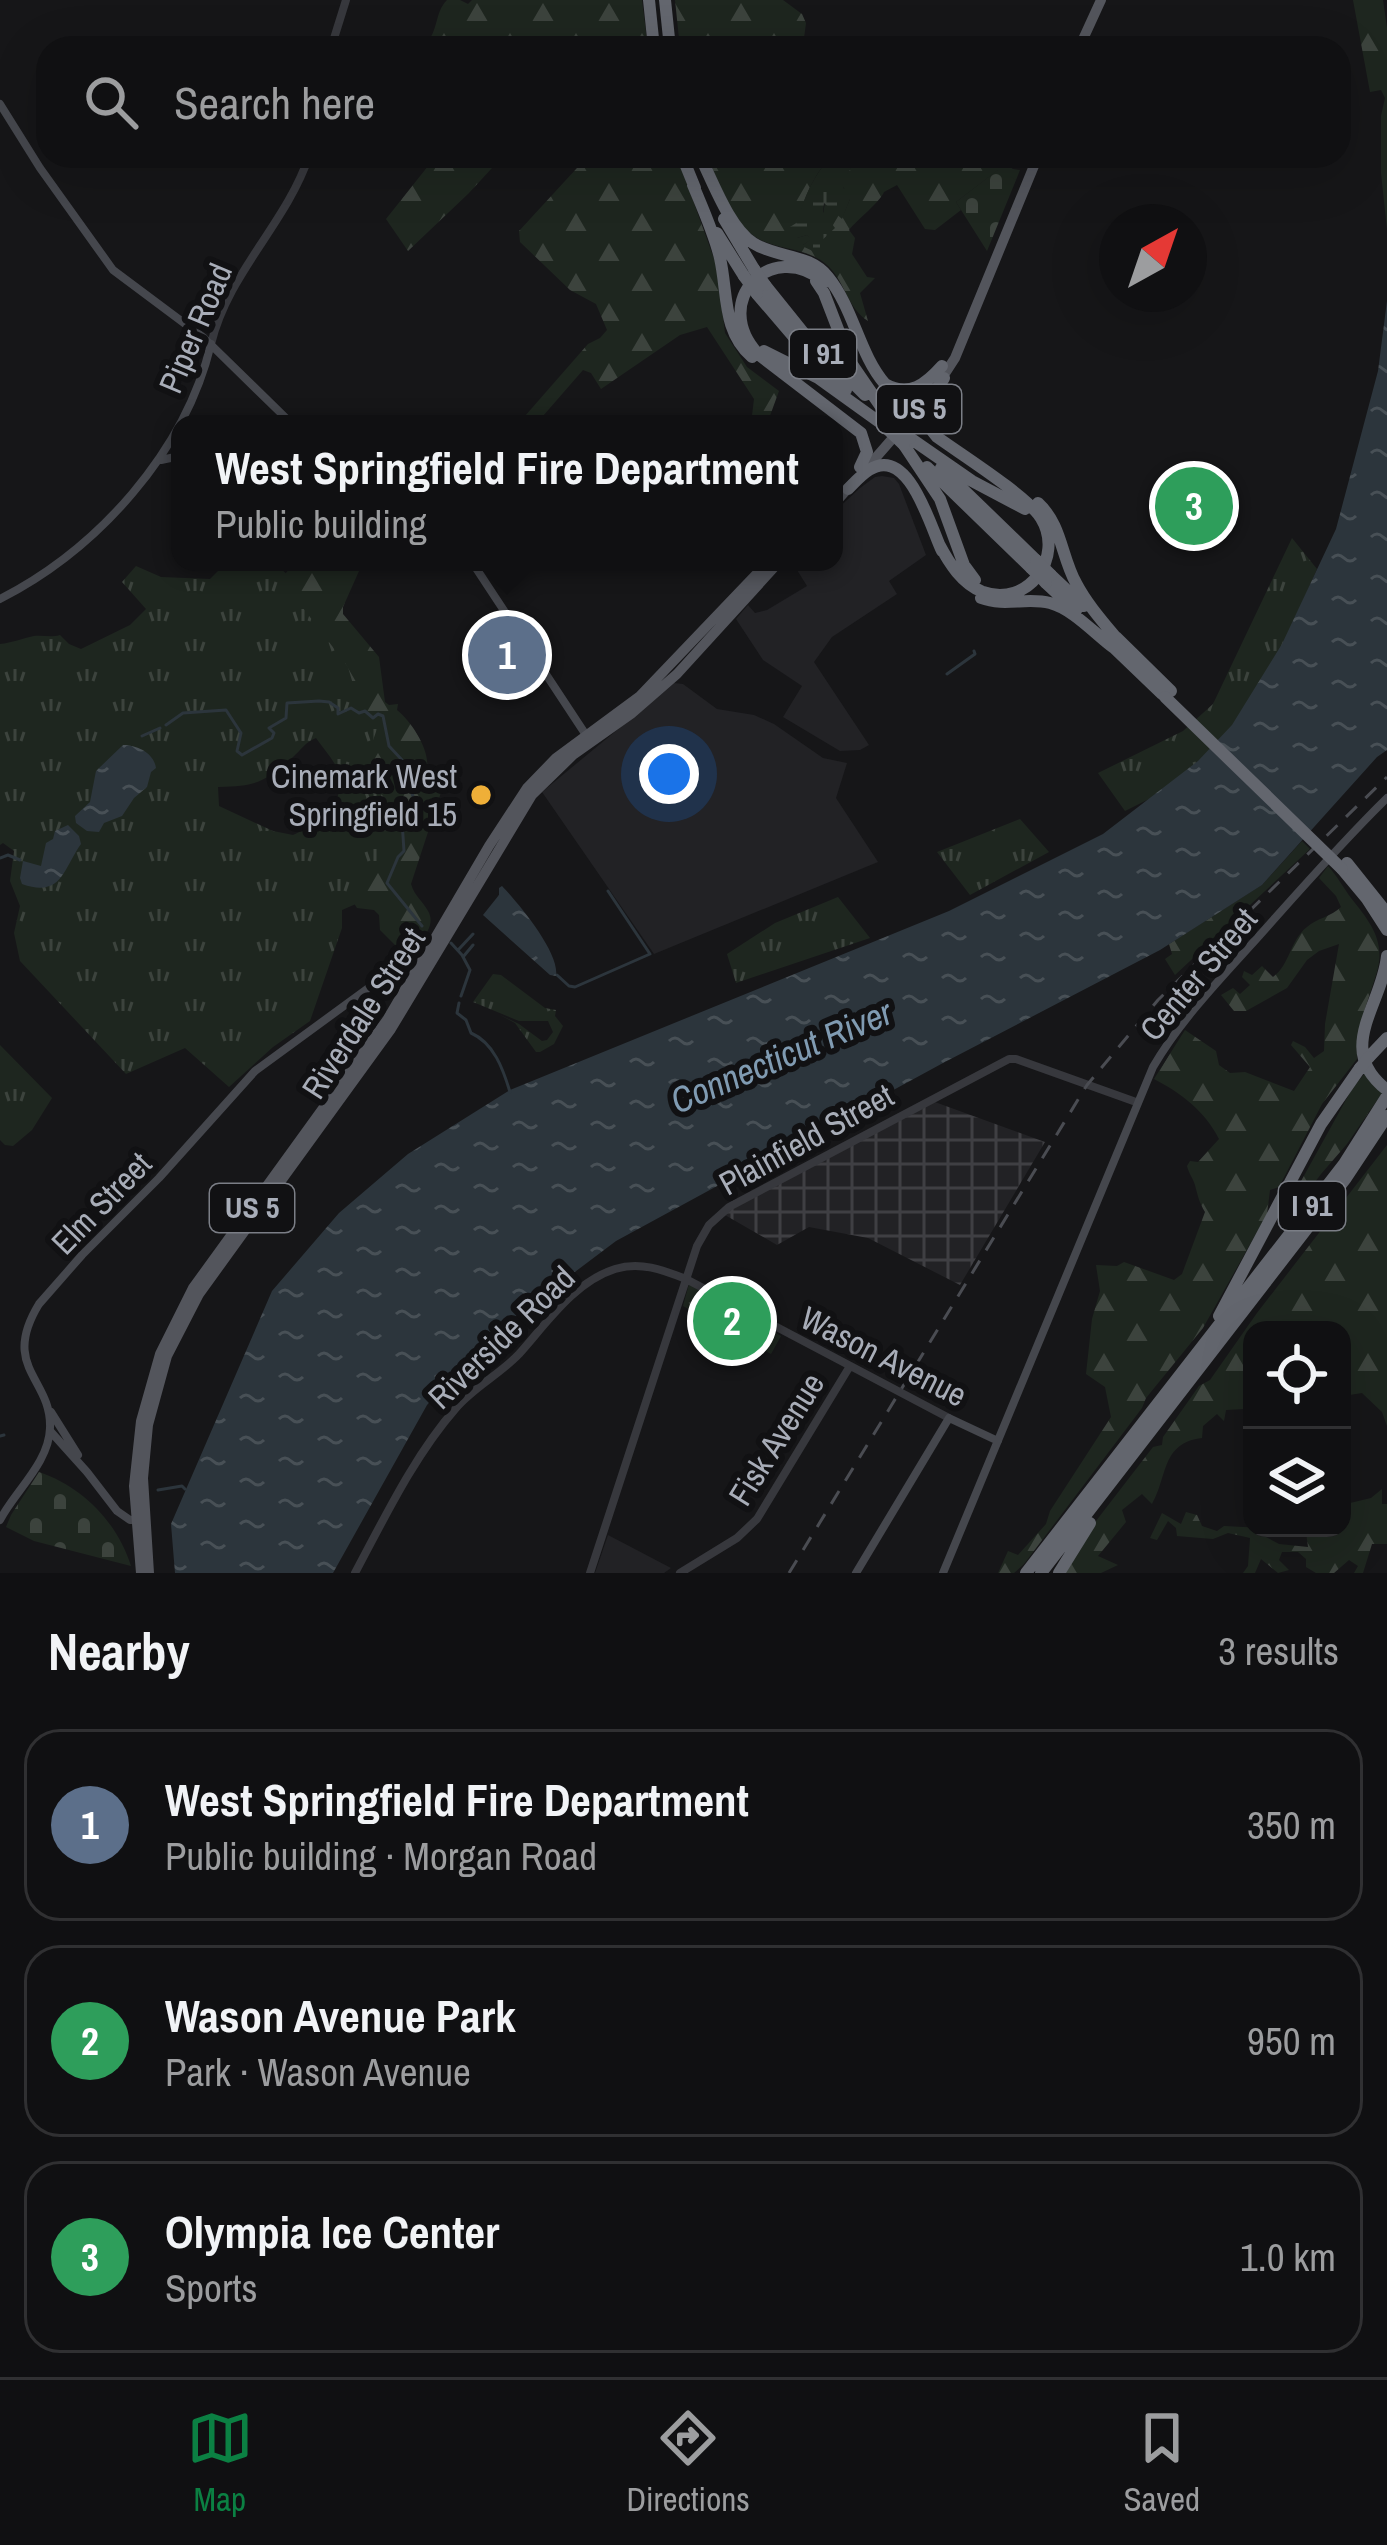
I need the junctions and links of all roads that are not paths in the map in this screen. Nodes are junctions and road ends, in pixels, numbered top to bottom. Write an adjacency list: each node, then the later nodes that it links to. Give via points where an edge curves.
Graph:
1 (346, 0): 5 (street)
2 (649, 0): 6 (highway)
3 (665, 0): 7 (highway)
4 (1098, 0): 8 (main road)
5 (336, 36)
6 (653, 36)
7 (669, 36)
8 (1082, 36)
9 (0, 104): 10 (main road)
10 (36, 162)
11 (40, 168): 22 (main road, via 109,265)
12 (304, 168): 22 (street, Piper Road, via 228,296)
13 (687, 168): 17 (highway, I 91)
14 (703, 168): 19 (highway, I 91)
15 (705, 168): 21 (highway, via 744,235 817,266)
16 (1029, 168): 23 (main road, US 5)
17 (693, 185): 19 (highway, I 91); 26 (highway, via 720,257 736,340)
18 (782, 267): 20 (highway, via 749,285); 21 (highway, via 819,278); 30 (highway, via 820,286 844,350)
19 (749, 273): 30 (highway, I 91, bridge)
20 (740, 317): 27 (highway, via 758,354); 30 (highway, via 758,348)
21 (850, 318): 23 (highway, via 889,387 918,387)
22 (211, 344): 24 (main road, Piper Road); 25 (main road)
23 (943, 372): 33 (highway, via 926,412); 37 (main road, US 5); 39 (main road, US 5)
24 (182, 415)
25 (283, 415)
26 (838, 415)
27 (839, 415)
28 (843, 418): 31 (highway)
29 (843, 419): 31 (highway)
30 (885, 420): 34 (highway, I 91, bridge)
31 (851, 424): 37 (highway, via 867,448)
32 (171, 437): 36 (main road, Piper Road)
33 (942, 440): 41 (highway, via 1034,509); 49 (highway, via 1048,513 1078,589)
34 (907, 442): 41 (highway, via 1029,511); 47 (highway, via 972,578 993,591); 49 (highway, I 91, bridge)
35 (171, 458): 36 (main road)
36 (159, 460): 48 (main road, Piper Road, via 72,550)
37 (860, 467): 38 (main road, US 5)
38 (843, 489)
39 (843, 490)
40 (843, 491): 42 (highway, via 875,467 902,471)
41 (1049, 548): 47 (highway, via 1042,573)
42 (941, 549): 47 (highway, via 979,590); 49 (highway, via 979,597 1052,604)
43 (478, 571): 52 (main road)
44 (760, 571): 46 (main road, Riverdale Street / US 5)
45 (771, 571): 51 (main road, Riverdale Street / US 5)
46 (747, 586): 50 (main road, Riverdale Street / US 5); 51 (main road)
47 (1021, 590)
48 (0, 598)
49 (1116, 644): 56 (highway, I 91, bridge)
50 (662, 674): 51 (main road); 52 (main road, Riverdale Street / US 5)
51 (677, 674): 52 (main road, Riverdale Street / US 5)
52 (590, 739): 54 (main road, Riverdale Street / US 5, via 536,777); 55 (main road, Riverdale Street / US 5, via 532,795)
53 (1387, 798): 65 (main road, Center Street, via 1180,1027)
54 (496, 835): 55 (main road); 58 (main road, Riverdale Street / US 5)
55 (482, 875): 62 (main road, Riverdale Street / US 5)
56 (1359, 882): 57 (highway); 59 (highway, I 91); 60 (highway)
57 (1387, 908)
58 (444, 926): 61 (main road); 62 (main road, Riverdale Street / US 5)
59 (1387, 930)
60 (1387, 954): 64 (highway, via 1362,1038 1367,1068)
61 (384, 977): 62 (main road, via 396,974); 71 (main road, Elm Street, via 251,1074 39,1304 22,1349)
62 (411, 986): 79 (main road, Riverdale Street / US 5, via 175,1321 142,1413)
63 (1387, 1037): 73 (highway, via 1321,1124)
64 (1386, 1096): 73 (highway, I 91)
65 (1136, 1102): 69 (street, Plainfield Street, via 1003,1061 729,1207 702,1237); 75 (main road, Center Street)
66 (1387, 1116): 68 (highway, I 91)
67 (1387, 1127): 68 (highway)
68 (1346, 1178): 73 (highway, I 91)
69 (686, 1279): 70 (street, Wason Avenue); 81 (street, Riverside Road, via 657,1268 616,1269 557,1310 444,1423); 82 (street, Plainfield Street)
70 (850, 1366): 72 (street, Wason Avenue); 83 (street, Fisk Avenue, via 753,1524)
71 (44, 1403): 74 (main road, Elm Street); 76 (main road)
72 (949, 1418): 75 (main road, Wason Avenue); 84 (main road)
73 (1150, 1424): 86 (highway, I 91); 87 (highway, I 91); 88 (highway)
74 (50, 1431): 76 (main road); 77 (main road, Elm Street)
75 (998, 1441): 85 (main road, Center Street)
76 (67, 1444): 77 (main road); 79 (main road, via 117,1511)
77 (46, 1448): 78 (main road, Elm Street)
78 (0, 1518)
79 (140, 1520): 80 (main road, Riverdale Street / US 5)
80 (145, 1573)
81 (355, 1573)
82 (590, 1573)
83 (680, 1573)
84 (856, 1573)
85 (943, 1573)
86 (1026, 1573)
87 (1041, 1573)
88 (1059, 1573)

